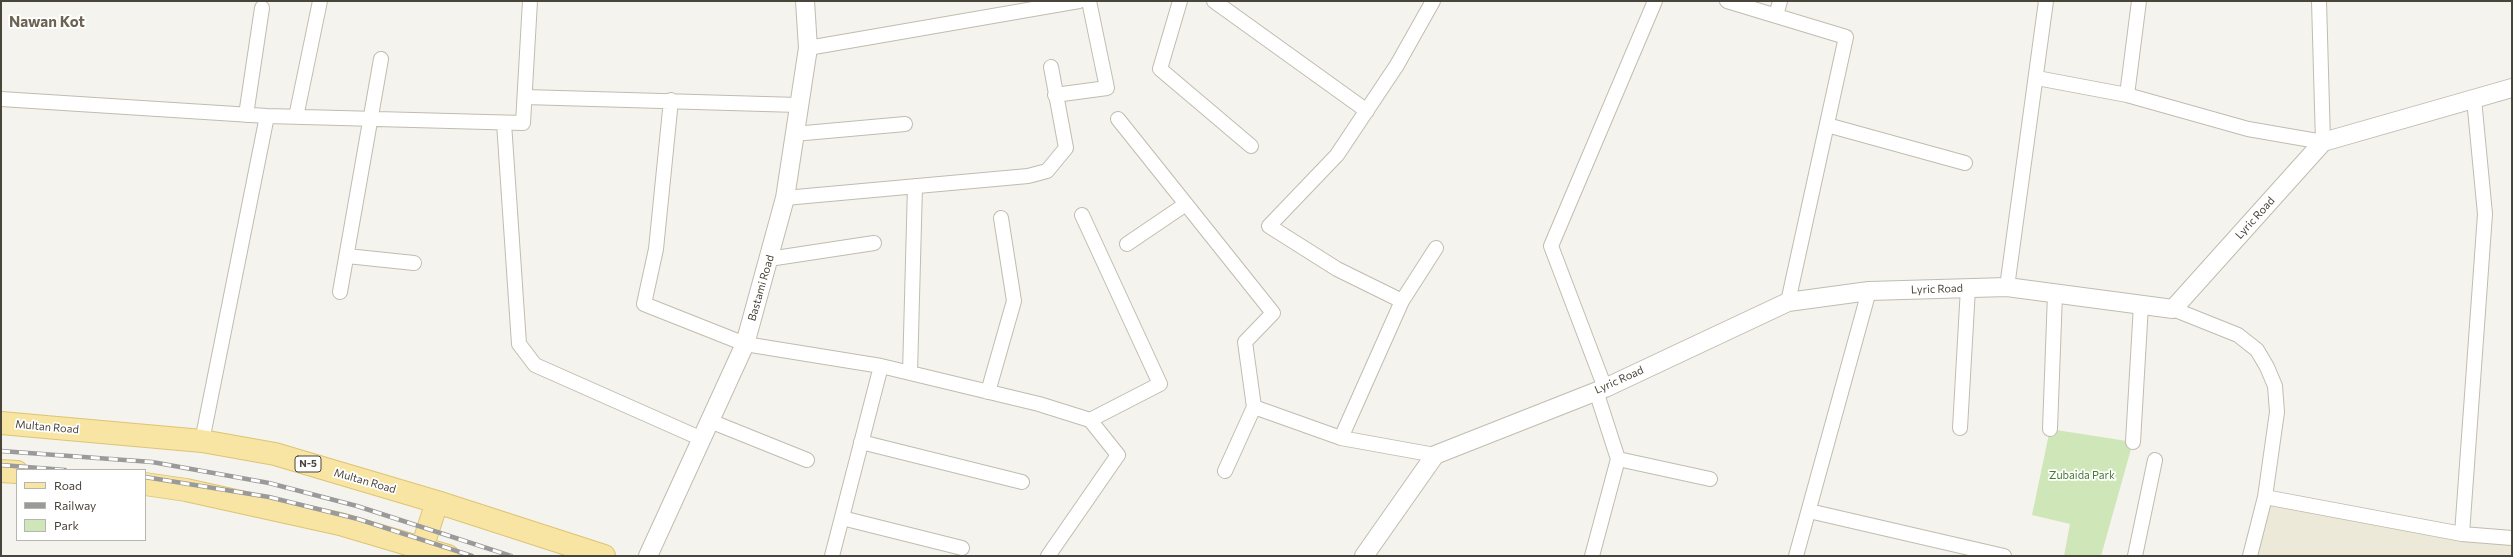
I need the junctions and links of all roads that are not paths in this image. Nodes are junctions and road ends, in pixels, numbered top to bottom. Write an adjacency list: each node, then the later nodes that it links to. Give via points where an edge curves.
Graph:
1 (320, 1): 32 (street)
2 (530, 1): 24 (street)
3 (805, 1): 17 (street, Bastami Road)
4 (1079, 1): 17 (street)
5 (1089, 1): 22 (street, via 1107,88)
6 (1180, 1): 40 (street, via 1160,69)
7 (1214, 1): 29 (street)
8 (1433, 1): 29 (street, via 1397,65)
9 (1654, 1): 65 (street, via 1551,246)
10 (1727, 1): 16 (street)
11 (1780, 1): 16 (street)
12 (2046, 1): 20 (street)
13 (2139, 1): 23 (street)
14 (2319, 1): 39 (street)
15 (262, 8): 30 (street)
16 (1776, 16): 37 (street, via 1846,37)
17 (808, 48): 28 (street, Bastami Road)
18 (381, 59): 33 (street)
19 (1051, 67): 22 (street)
20 (2037, 78): 23 (street); 53 (street)
21 (2512, 88): 26 (street)
22 (1056, 95): 42 (street, via 1066,148 1047,171 1028,176)
23 (2127, 95): 39 (street, via 2248,129)
24 (525, 97): 27 (street); 35 (street, via 523,123)
25 (1, 99): 30 (street)
26 (2474, 99): 39 (street); 92 (street, via 2485,214)
27 (671, 100): 28 (street); 62 (street, via 656,249 644,304)
28 (798, 105): 38 (street, Bastami Road)
29 (1367, 111): 58 (street, via 1337,156 1269,226 1338,269)
30 (246, 115): 31 (street)
31 (267, 116): 32 (street); 75 (street)
32 (296, 117): 33 (street)
33 (372, 119): 35 (street); 50 (street)
34 (1118, 119): 44 (street)
35 (504, 123): 74 (street, via 519,344 535,365)
36 (905, 124): 38 (street)
37 (1827, 125): 41 (street); 59 (street)
38 (794, 134): 43 (street, Bastami Road)
39 (2323, 142): 61 (street, Lyric Road)
40 (1251, 146)
41 (1965, 163)
42 (915, 186): 43 (street); 64 (street)
43 (785, 198): 51 (street, Bastami Road)
44 (1186, 204): 48 (street); 67 (street, via 1273,313 1245,342)
45 (1082, 216): 68 (street, via 1160,384)
46 (1001, 218): 66 (street, via 1014,301)
47 (874, 243): 51 (street)
48 (1127, 244)
49 (1436, 248): 58 (street)
50 (347, 256): 52 (street); 56 (street)
51 (769, 259): 62 (street, Bastami Road)
52 (414, 263)
53 (2007, 287): 54 (street, Lyric Road); 57 (street, Lyric Road)
54 (1968, 288): 55 (street, Lyric Road); 71 (street)
55 (1869, 291): 59 (street, Lyric Road); 90 (street)
56 (340, 292)
57 (2055, 294): 60 (street, Lyric Road); 72 (street)
58 (1402, 301): 73 (street)
59 (1788, 302): 65 (street, Lyric Road)
60 (2141, 305): 61 (street, Lyric Road); 77 (street)
61 (2173, 309): 88 (street, via 2238,335 2257,350 2267,366 2275,386 2277,412)
62 (745, 344): 63 (street); 69 (street, Bastami Road)
63 (881, 366): 64 (street); 76 (street)
64 (910, 373): 66 (street)
65 (1600, 389): 78 (street, Lyric Road); 79 (street)
66 (988, 392): 68 (street)
67 (1254, 407): 73 (street); 83 (street)
68 (1090, 420): 100 (street, via 1118,455)
69 (710, 421): 74 (street, Bastami Road); 80 (street)
70 (1, 423): 75 (main road, Multan Road / N-5)
71 (1960, 428)
72 (2050, 429)
73 (1340, 438): 78 (street)
74 (702, 439): 98 (street, Bastami Road)
75 (202, 441): 89 (main road, Multan Road / N-5, via 274,454)
76 (861, 442): 86 (street); 91 (street)
77 (2133, 442)
78 (1435, 455): 101 (street)
79 (1618, 459): 85 (street); 102 (street)
80 (807, 460)
81 (2155, 460): 105 (street)
82 (1, 471): 84 (main road)
83 (1225, 471)
84 (16, 472)
85 (1710, 479)
86 (1022, 482)
87 (146, 484): 94 (main road, via 186,490 340,524)
88 (2266, 497): 92 (street); 106 (street)
89 (437, 502): 94 (main road); 97 (main road, Multan Road / N-5)
90 (1809, 511): 103 (street); 104 (street)
91 (842, 518): 95 (street); 99 (street)
92 (2462, 534): 93 (street)
93 (2512, 538)
94 (422, 548): 96 (main road)
95 (962, 548)
96 (448, 556)
97 (604, 556)
98 (648, 556)
99 (832, 556)
100 (1048, 556)
101 (1364, 556)
102 (1592, 556)
103 (1796, 556)
104 (2004, 556)
105 (2135, 556)
106 (2250, 556)

